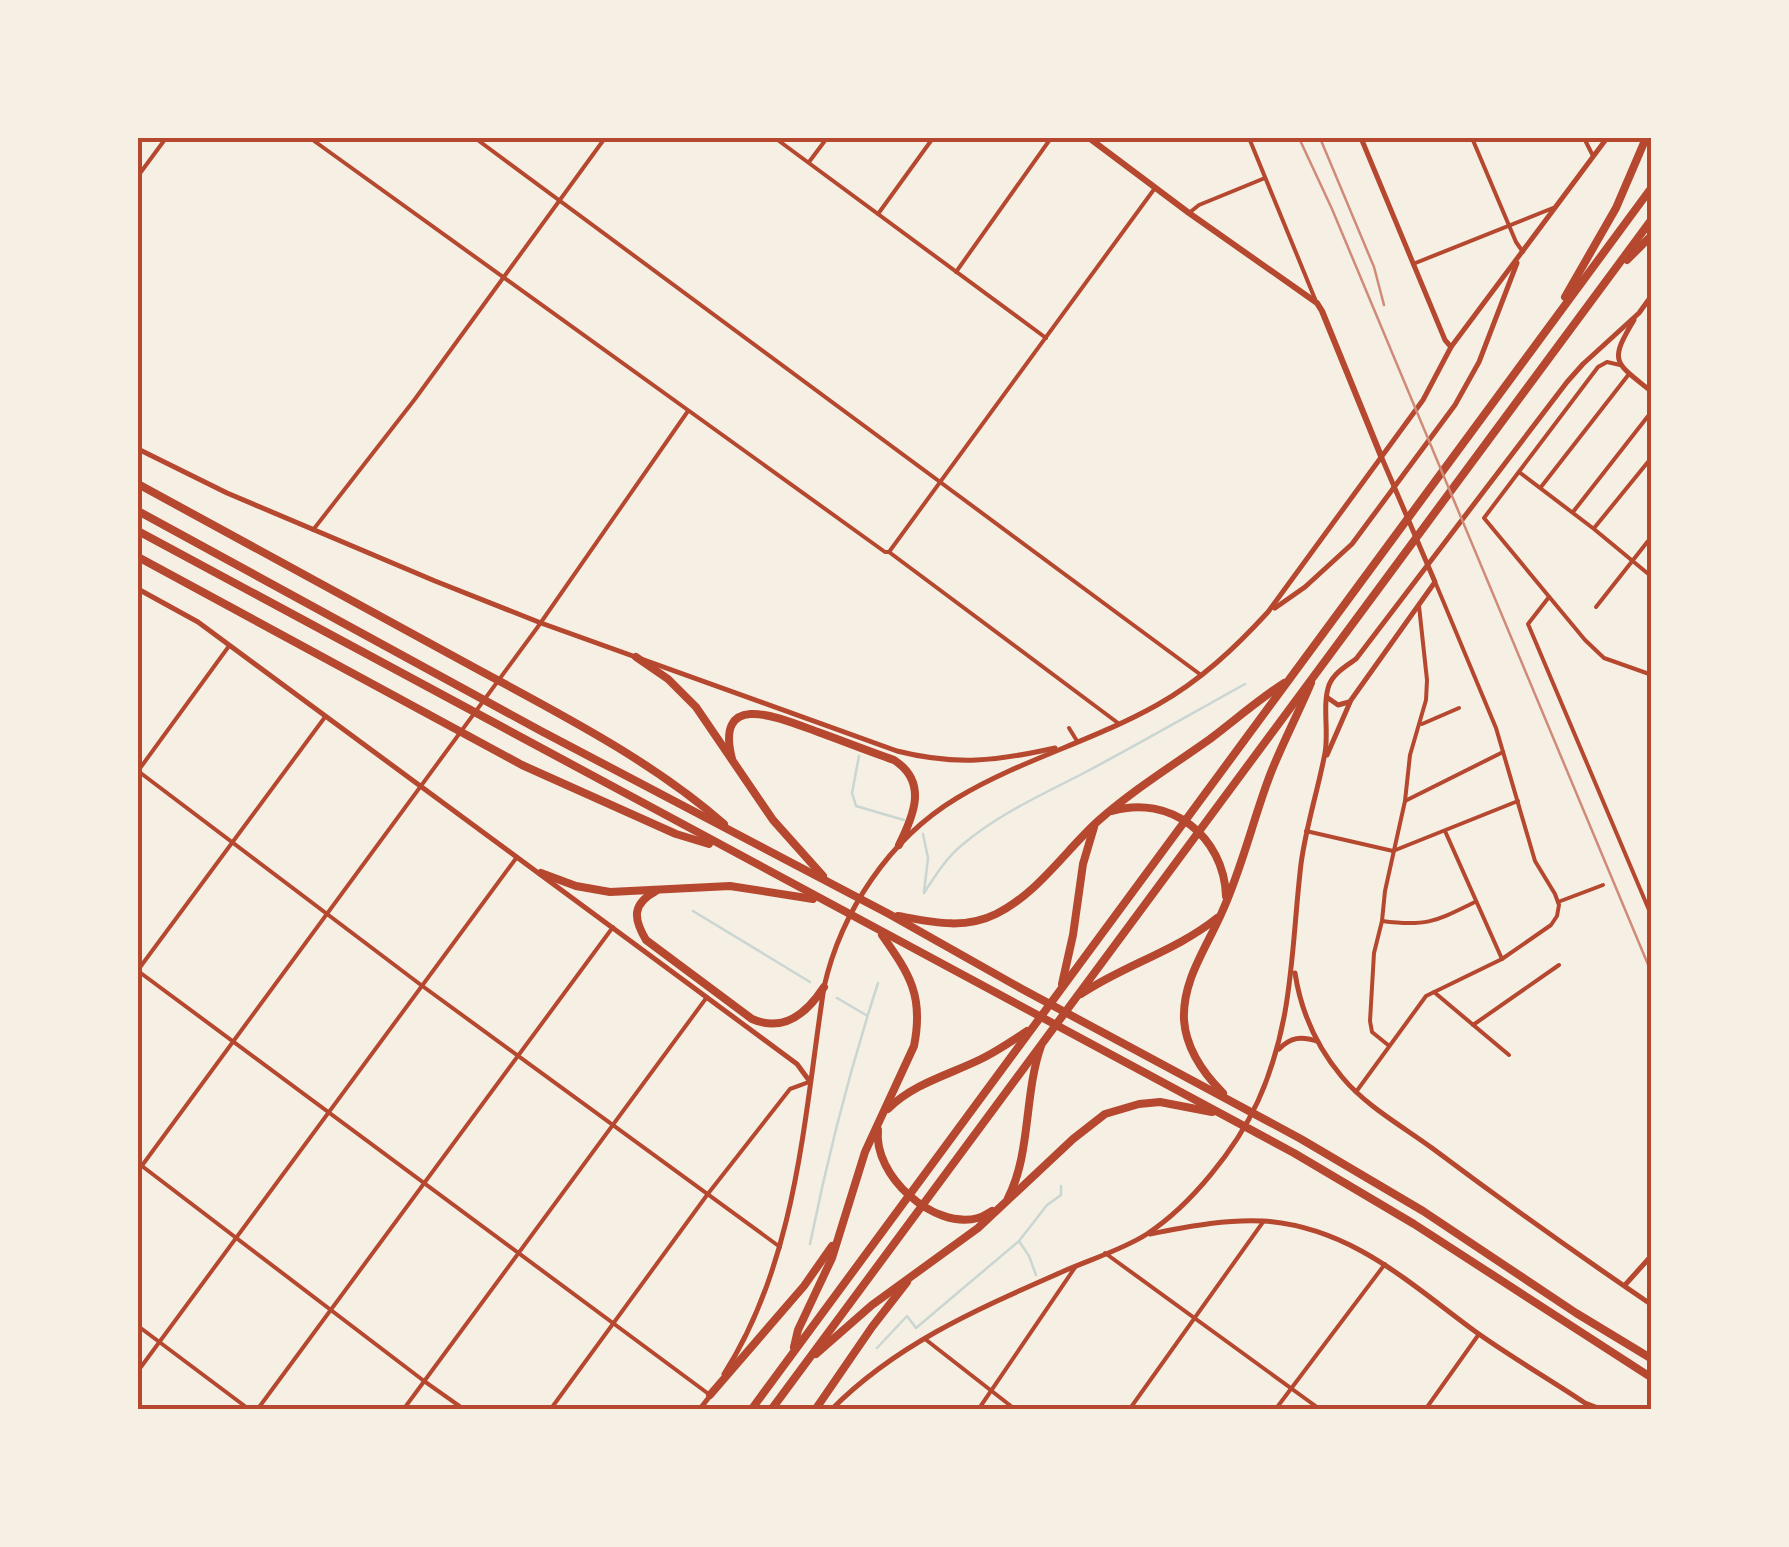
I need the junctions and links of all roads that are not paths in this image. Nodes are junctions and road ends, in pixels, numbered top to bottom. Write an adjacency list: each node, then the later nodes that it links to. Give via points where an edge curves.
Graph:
1 (166, 138): 20 (street)
2 (310, 138): 17 (street)
3 (323, 138): 17 (street)
4 (475, 138): 24 (street)
5 (605, 138): 24 (street)
6 (775, 138): 19 (street)
7 (827, 138): 19 (street)
8 (934, 138): 27 (street)
9 (1052, 138): 33 (street)
10 (1089, 138): 23 (main road)
11 (1248, 138): 21 (street)
12 (1360, 138): 32 (street)
13 (1472, 138): 29 (street)
14 (1584, 138): 18 (street)
15 (1607, 138): 18 (street)
16 (1646, 138): 39 (highway, via 1616,208)
17 (319, 144): 34 (street)
18 (1594, 156): 25 (street)
19 (809, 162): 27 (street)
20 (138, 176)
21 (1265, 178): 26 (street); 37 (street)
22 (1652, 187): 39 (highway)
23 (1155, 188): 26 (main road); 40 (street)
24 (560, 200): 34 (street); 51 (street)
25 (1558, 206): 29 (street); 31 (street)
26 (1189, 213): 37 (main road)
27 (878, 214): 33 (street)
28 (1652, 219): 35 (highway)
29 (1509, 226): 31 (street); 32 (street)
30 (1652, 234): 35 (highway)
31 (1522, 253): 41 (street); 69 (street, via 1456,404 1352,544)
32 (1413, 264): 41 (street)
33 (956, 272): 40 (street)
34 (504, 278): 45 (street); 57 (street)
35 (1606, 281): 73 (highway)
36 (1652, 296): 38 (street)
37 (1316, 303): 48 (main road)
38 (1639, 312): 42 (street, via 1620,342); 77 (street, via 1574,372 1356,660 1333,678)
39 (1548, 327): 76 (highway)
40 (1046, 338): 51 (street)
41 (1451, 347): 48 (street, via 1423,400)
42 (1620, 365): 43 (street); 50 (street, via 1598,366)
43 (1629, 374): 44 (street); 53 (street)
44 (1652, 392)
45 (688, 411): 60 (street); 70 (street)
46 (1652, 411): 55 (street)
47 (138, 448): 57 (street)
48 (1381, 456): 64 (street); 69 (street)
49 (1652, 456): 56 (street)
50 (1518, 472): 53 (street); 66 (street, via 1484,518)
51 (939, 482): 60 (street); 75 (street)
52 (138, 484): 99 (highway, via 552,710 704,806)
53 (1541, 487): 55 (street)
54 (138, 512): 99 (highway)
55 (1573, 512): 56 (street)
56 (1594, 528): 62 (street)
57 (313, 530): 70 (street)
58 (138, 531): 102 (highway)
59 (1652, 536): 62 (street)
60 (887, 552): 82 (street)
61 (138, 558): 102 (highway, via 522,766)
62 (1632, 562): 63 (street); 68 (street)
63 (1651, 576)
64 (1434, 579): 67 (street); 86 (street)
65 (138, 588): 71 (street)
66 (1549, 597): 74 (street, via 1604,658); 116 (street, via 1528,624)
67 (1420, 606): 78 (street); 81 (street, via 1428,680)
68 (1596, 607)
69 (1268, 612): 75 (street)
70 (541, 622): 72 (street); 92 (street)
71 (230, 646): 80 (street); 91 (street)
72 (636, 657): 87 (street); 88 (highway, via 682,692)
73 (1318, 669): 112 (highway, via 1271,773); 130 (highway)
74 (1652, 675)
75 (1201, 676): 82 (street)
76 (1292, 678): 95 (highway); 127 (highway)
77 (1327, 695): 78 (street, via 1338,705); 90 (street)
78 (1352, 700): 90 (street)
79 (1459, 708): 81 (street)
80 (326, 716): 92 (street); 100 (street)
81 (1420, 724): 94 (street)
82 (1120, 725): 84 (street)
83 (1069, 728): 84 (street)
84 (1078, 742): 85 (street)
85 (1068, 745): 87 (street, via 975,762); 101 (street, via 954,800)
86 (1504, 752): 93 (street); 94 (street)
87 (905, 754): 89 (street)
88 (732, 759): 89 (highway, via 727,742 733,722 764,714); 106 (highway, via 772,820)
89 (900, 764): 101 (highway, via 913,781 915,801)
90 (1323, 764): 97 (street)
91 (138, 771): 100 (street)
92 (421, 787): 104 (street); 113 (street)
93 (1518, 800): 98 (street); 111 (street, via 1535,861)
94 (1405, 801): 103 (street)
95 (1108, 813): 96 (highway); 112 (highway, via 1144,806 1190,826 1223,870)
96 (1096, 823): 115 (highway, via 997,914 950,924); 127 (highway)
97 (1306, 831): 103 (street); 123 (street)
98 (1444, 831): 103 (street); 110 (street)
99 (735, 833): 106 (highway)
100 (232, 843): 113 (street); 124 (street)
101 (900, 845): 126 (street, via 854,908)
102 (726, 850): 109 (highway)
103 (1393, 850): 117 (street)
104 (517, 857): 105 (street); 125 (street)
105 (541, 874): 108 (highway, via 599,891); 118 (street)
106 (829, 883): 115 (highway)
107 (1602, 885): 111 (street)
108 (657, 890): 109 (highway, via 730,886); 120 (highway, via 637,910)
109 (820, 900): 119 (highway)
110 (1475, 902): 117 (street, via 1421,925); 121 (street)
111 (1558, 902): 121 (street, via 1552,925)
112 (1226, 903): 114 (highway)
113 (328, 913): 125 (street); 137 (street)
114 (1222, 913): 130 (highway); 144 (highway, via 1191,977 1184,1023 1205,1075)
115 (888, 914): 144 (highway)
116 (1652, 917)
117 (1382, 922): 138 (street, via 1370,1020 1372,1032)
118 (612, 927): 120 (street); 140 (street)
119 (880, 931): 146 (highway); 147 (highway, via 913,982 918,1010 914,1046)
120 (642, 943): 129 (street); 131 (highway)
121 (1502, 959): 128 (street)
122 (1559, 964): 132 (street)
123 (1293, 965): 136 (street); 139 (street)
124 (138, 971): 137 (street)
125 (421, 985): 140 (street); 145 (street)
126 (824, 987): 131 (highway, via 791,1021); 142 (street)
127 (1061, 990): 133 (highway)
128 (1434, 992): 132 (street); 138 (street)
129 (707, 997): 134 (street); 148 (street)
130 (1073, 1000): 135 (highway)
131 (758, 1022): 134 (street)
132 (1473, 1025): 141 (street)
133 (1034, 1026): 147 (highway, via 906,1094); 173 (highway)
134 (752, 1030): 142 (street, via 797,1064)
135 (1045, 1038): 152 (highway, via 1018,1175); 175 (highway)
136 (1316, 1041): 139 (street, via 1294,1038); 143 (street)
137 (233, 1042): 145 (street); 149 (street)
138 (1388, 1045): 143 (street)
139 (1276, 1052): 155 (street, via 1258,1102 1224,1159)
140 (517, 1055): 148 (street); 150 (street)
141 (1508, 1055)
142 (809, 1082): 151 (street, via 790,1089); 157 (street)
143 (1356, 1092): 164 (street)
144 (1230, 1100): 174 (highway, via 1423,1211)
145 (328, 1111): 150 (street); 156 (street)
146 (1222, 1114): 152 (highway, via 1160,1102 1105,1114); 177 (highway, via 1414,1224)
147 (880, 1119): 152 (highway, via 879,1152 888,1173 913,1198 949,1217 977,1218); 154 (highway)
148 (612, 1125): 151 (street); 158 (street)
149 (139, 1167): 156 (street)
150 (423, 1182): 158 (street); 166 (street)
151 (707, 1194): 157 (street); 168 (street)
152 (1003, 1205): 163 (highway)
153 (1263, 1222): 155 (street); 161 (street, via 1300,1227); 167 (street)
154 (842, 1229): 173 (highway); 181 (highway, via 824,1261)
155 (1146, 1234): 159 (street)
156 (235, 1238): 166 (street); 172 (street)
157 (780, 1247): 181 (street, via 750,1325)
158 (519, 1252): 168 (street); 178 (street)
159 (1106, 1253): 162 (street); 167 (street)
160 (1652, 1255): 164 (street)
161 (1385, 1264): 170 (street); 179 (street)
162 (1076, 1266): 171 (street); 180 (street)
163 (914, 1275): 175 (highway); 190 (highway)
164 (1625, 1285): 165 (street)
165 (1652, 1304)
166 (330, 1310): 178 (street); 183 (street)
167 (1194, 1318): 179 (street); 194 (street)
168 (612, 1324): 181 (street); 186 (street)
169 (138, 1326): 172 (street)
170 (1480, 1334): 182 (street); 197 (street)
171 (923, 1338): 180 (street); 191 (street, via 866,1376)
172 (159, 1342): 176 (street); 183 (street)
173 (792, 1354): 188 (highway)
174 (1652, 1359)
175 (805, 1364): 189 (highway)
176 (138, 1371)
177 (1652, 1378)
178 (424, 1381): 184 (street); 185 (street)
179 (1291, 1388): 195 (street); 196 (street)
180 (992, 1392): 192 (street); 193 (street)
181 (710, 1395): 187 (street)
182 (1585, 1402): 198 (street); 199 (street)
183 (253, 1410)
184 (403, 1410)
185 (466, 1410)
186 (550, 1410)
187 (699, 1410)
188 (751, 1410)
189 (771, 1410)
190 (815, 1410)
191 (831, 1410)
192 (978, 1410)
193 (1016, 1410)
194 (1128, 1410)
195 (1275, 1410)
196 (1321, 1410)
197 (1425, 1410)
198 (1580, 1410)
199 (1603, 1410)

